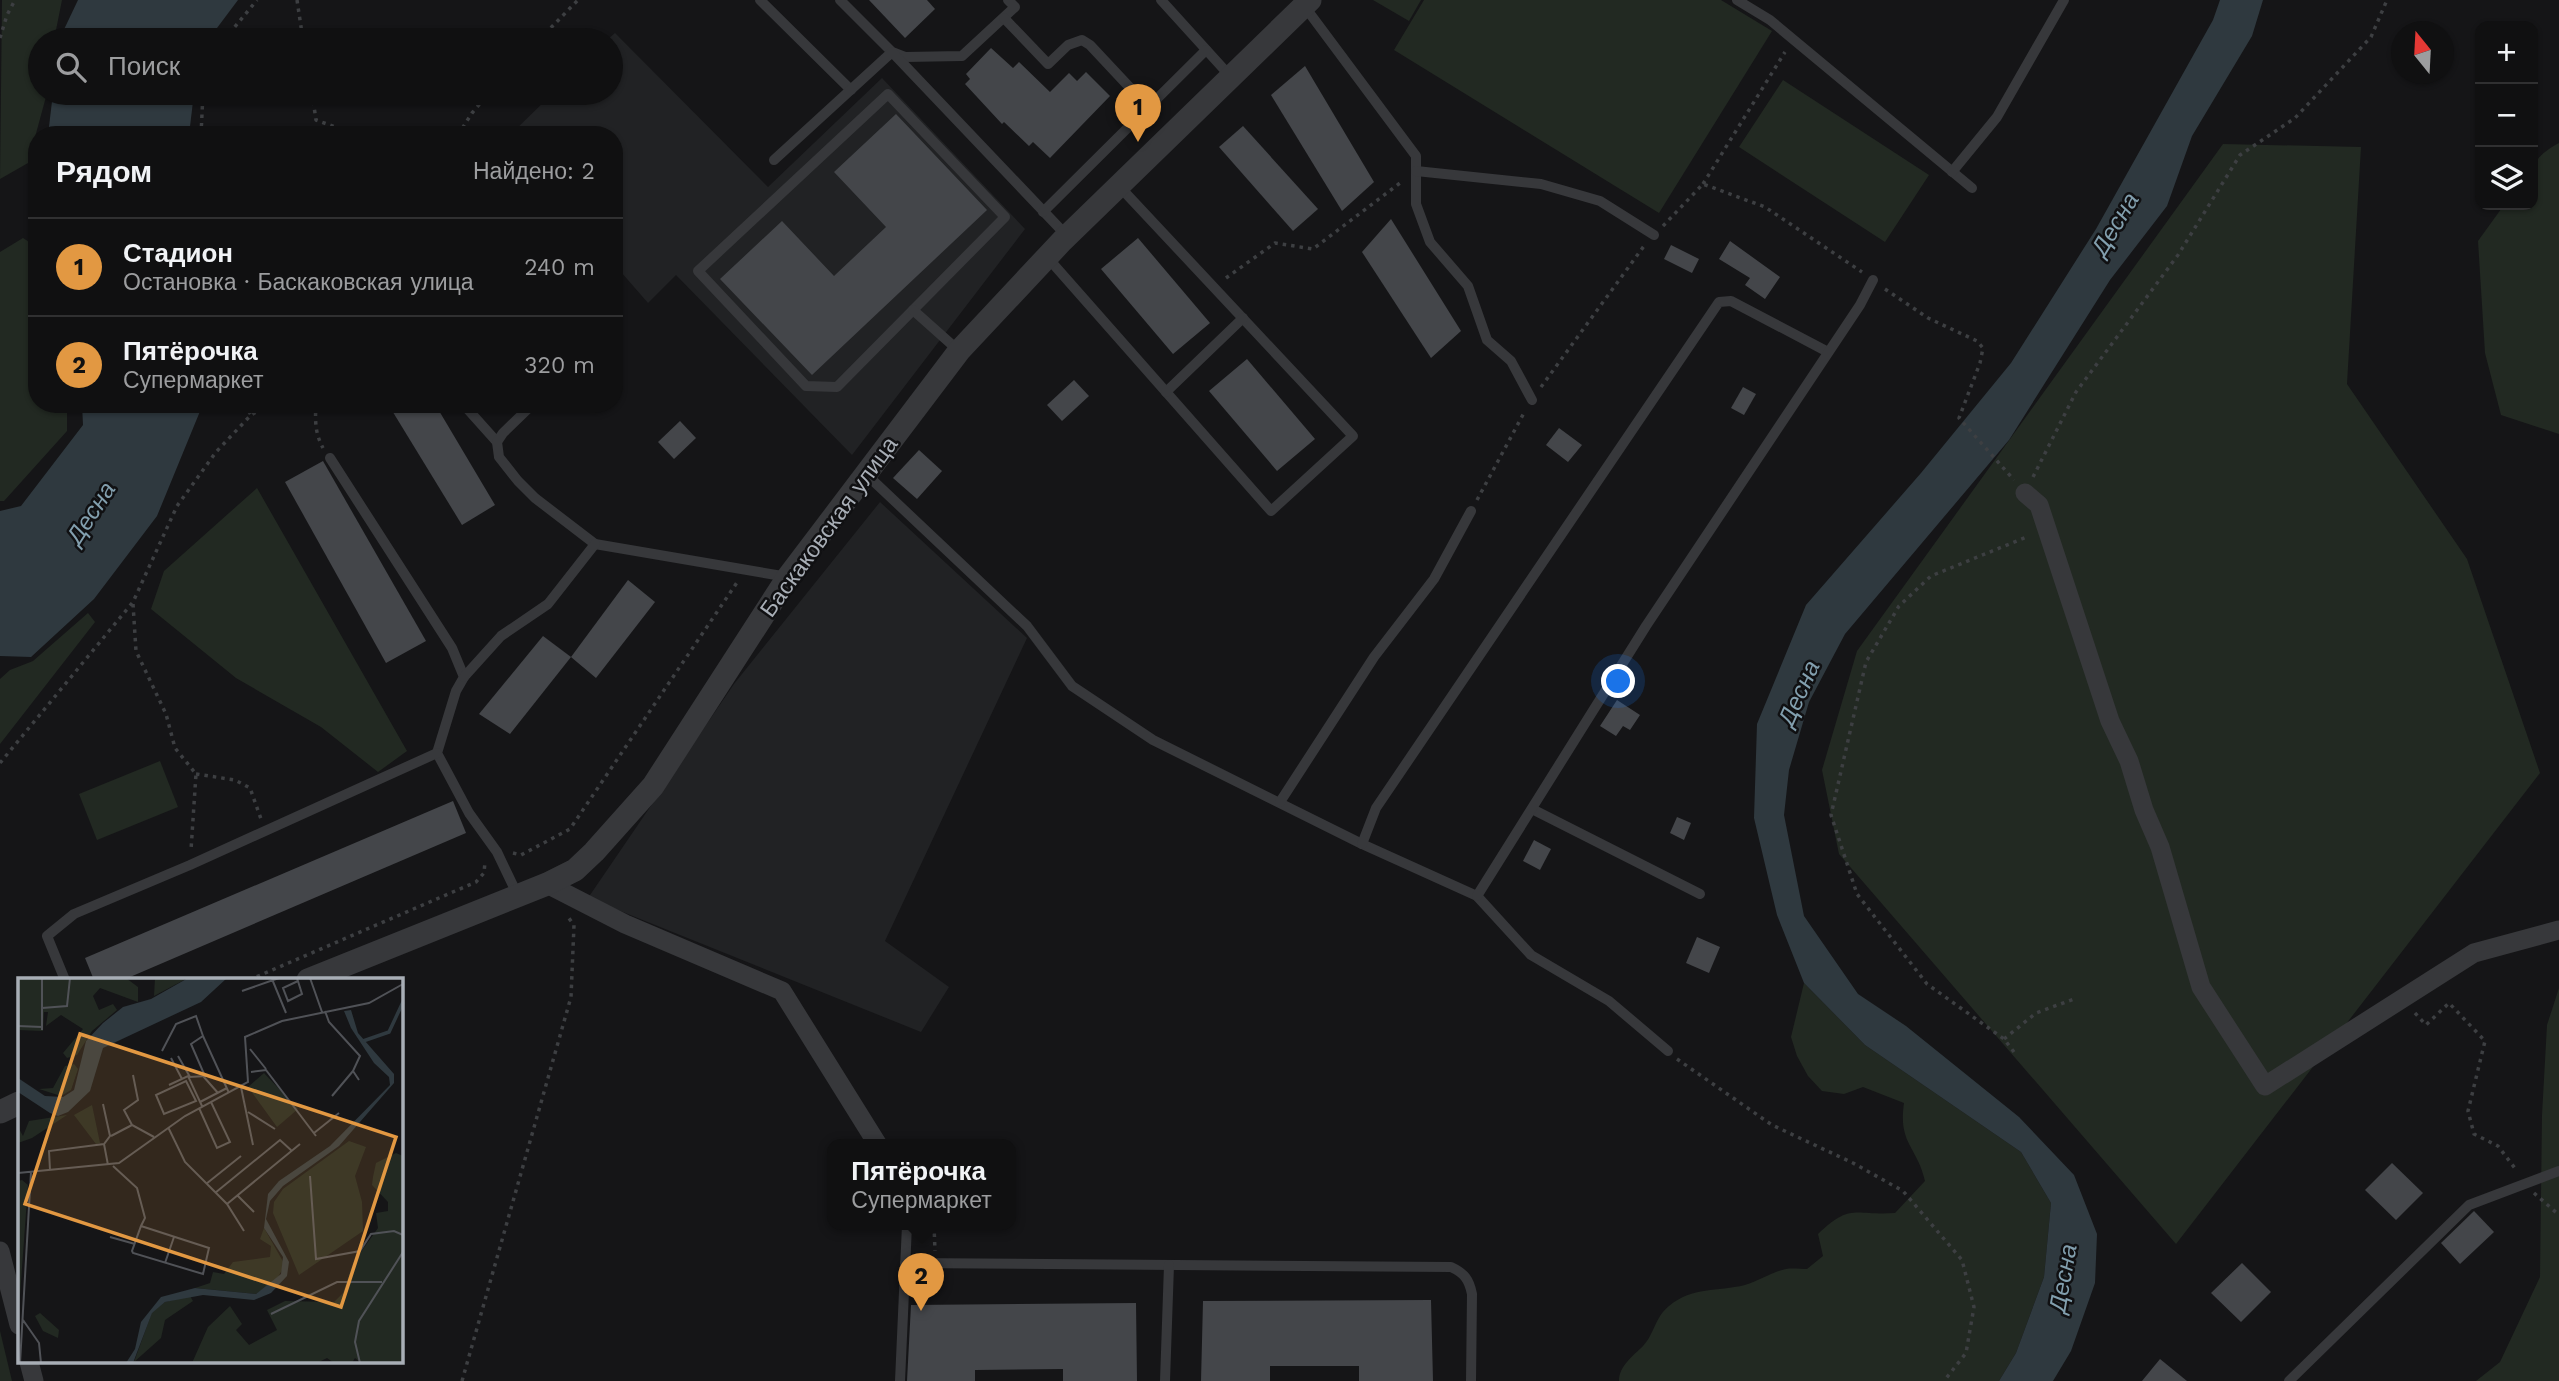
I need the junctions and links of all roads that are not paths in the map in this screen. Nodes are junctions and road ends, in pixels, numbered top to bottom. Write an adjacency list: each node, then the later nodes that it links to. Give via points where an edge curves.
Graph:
1 (760, 0): 12 (lane)
2 (840, 0): 10 (lane)
3 (1008, 0): 8 (lane, via 1015,7)
4 (1161, 0): 9 (lane)
5 (1737, 0): 16 (lane, via 1770,20)
6 (2064, 0): 16 (lane, via 1997,117)
7 (1308, 3): 11 (street, Баскаковская улица); 15 (lane, via 1416,156)
8 (1004, 18): 10 (lane, via 962,56 905,57); 13 (lane, via 1048,64 1068,45 1082,40)
9 (1206, 50): 11 (lane); 13 (lane)
10 (892, 52): 12 (lane); 19 (lane)
11 (1230, 76): 17 (street, Баскаковская улица)
12 (850, 90): 14 (lane)
13 (1148, 107): 19 (lane)
14 (774, 160)
15 (1416, 171): 20 (lane, via 1541,184 1600,201); 29 (lane, via 1416,204 1430,242 1468,286 1487,340 1511,361)
16 (1952, 172): 18 (lane)
17 (1119, 186): 21 (street, Баскаковская улица); 25 (lane)
18 (1972, 188)
19 (1043, 212): 21 (lane)
20 (1654, 235)
21 (1066, 236): 22 (street, Баскаковская улица)
22 (1047, 257): 26 (street, Баскаковская улица); 28 (lane)
23 (1872, 280): 27 (lane)
24 (913, 310): 24 (lane, via 837,387 806,386 698,271 888,94 1005,217); 26 (lane)
25 (1243, 318): 28 (lane); 28 (lane, via 1353,436 1272,511)
26 (959, 351): 34 (street, Баскаковская улица)
27 (1828, 352): 42 (lane); 43 (lane, via 1731,301 1719,302 1376,808)
28 (1166, 392)
29 (1532, 400)
30 (471, 413): 32 (lane)
31 (524, 413): 32 (lane)
32 (497, 442): 37 (lane, via 499,457 518,481)
33 (330, 458): 39 (lane, via 452,648)
34 (867, 475): 38 (street, Баскаковская улица); 41 (lane, via 1027,626 1072,686 1153,740)
35 (2025, 493): 48 (street, via 2039,505 2048,529 2110,721 2160,847 2201,987 2265,1086 2474,953)
36 (1471, 511): 41 (lane, via 1434,579 1374,657)
37 (595, 544): 38 (lane); 39 (lane, via 548,604 501,636)
38 (789, 577): 44 (street, Баскаковская улица, via 653,786 575,870)
39 (464, 677): 40 (lane)
40 (437, 753): 46 (lane, via 469,813 497,852); 49 (lane, via 74,914 47,936)
41 (1280, 802): 43 (lane)
42 (1531, 809): 45 (lane); 47 (lane)
43 (1362, 844): 47 (lane)
44 (547, 884): 46 (street, Баскаковская улица); 54 (street, via 625,924 782,991)
45 (1700, 894)
46 (517, 896): 50 (street, Баскаковская улица)
47 (1477, 896): 51 (lane, via 1531,955 1609,1001)
48 (2559, 930)
49 (64, 978)
50 (313, 978)
51 (1668, 1051)
52 (18, 1103): 53 (street)
53 (0, 1112)
54 (874, 1139)
55 (2559, 1171): 66 (lane, via 2469,1205)
56 (907, 1230): 58 (lane)
57 (0, 1251): 60 (street)
58 (905, 1264): 59 (lane); 63 (lane)
59 (1169, 1265): 64 (lane); 65 (lane, via 1451,1267 1462,1272 1472,1294)
60 (18, 1321)
61 (30, 1364): 62 (street)
62 (34, 1381)
63 (900, 1381)
64 (1166, 1381)
65 (1472, 1381)
66 (2289, 1381)

